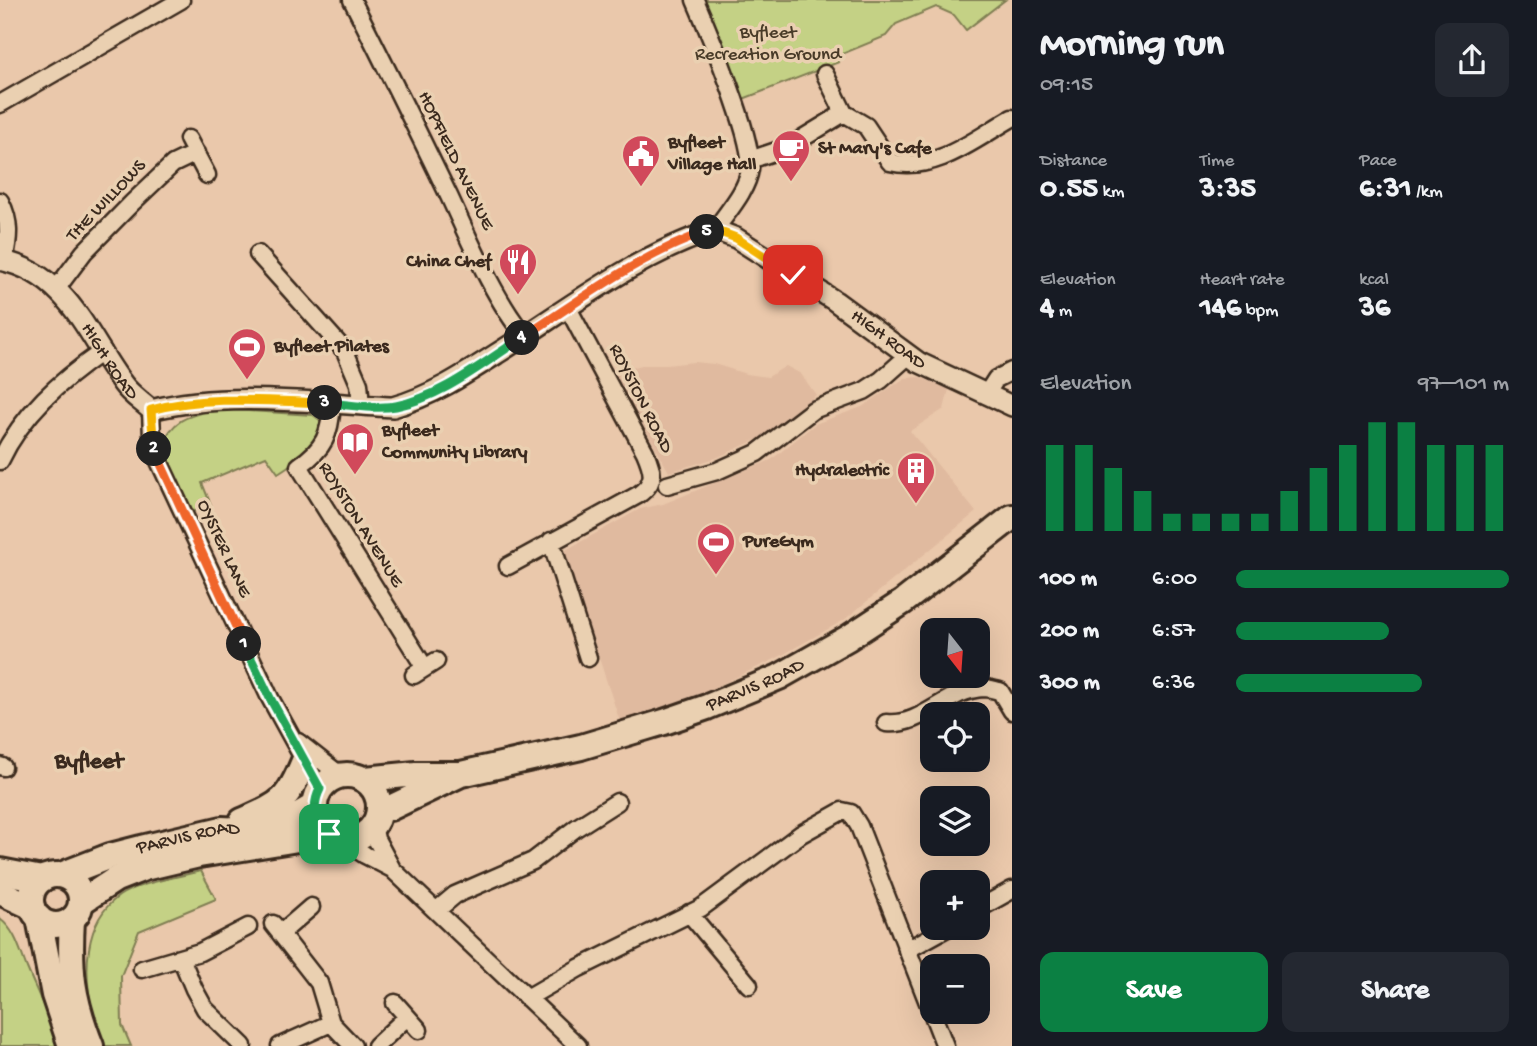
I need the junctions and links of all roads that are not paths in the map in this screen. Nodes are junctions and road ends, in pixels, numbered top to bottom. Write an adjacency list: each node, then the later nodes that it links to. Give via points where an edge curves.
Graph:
1 (181, 0): 5 (street)
2 (352, 0): 16 (street, HOPFIELD AVENUE, via 471,244 513,323)
3 (695, 0): 8 (street, via 721,64)
4 (825, 74): 6 (street)
5 (0, 104)
6 (844, 113): 7 (street, via 866,126 890,162 904,165 938,160); 8 (street, via 788,148)
7 (1012, 118)
8 (750, 160): 11 (street, via 749,176)
9 (208, 175): 14 (street, THE WILLOWS, via 192,146 85,252)
10 (0, 201): 13 (street, via 9,223)
11 (715, 230): 15 (street, HIGH ROAD, via 665,249); 18 (street, HIGH ROAD, via 736,238 835,301)
12 (258, 254): 22 (street, via 267,277 345,351 359,384)
13 (2, 260): 14 (street, HIGH ROAD)
14 (57, 288): 17 (street, HIGH ROAD)
15 (568, 307): 16 (street, HIGH ROAD); 28 (street, ROYSTON ROAD, via 653,477 638,495)
16 (525, 336): 22 (street, HIGH ROAD, via 448,385 411,402 393,407)
17 (103, 351): 24 (street, HIGH ROAD, via 129,391); 25 (street, via 44,397)
18 (908, 356): 20 (street, HIGH ROAD); 26 (street, via 864,391 813,410 757,453 717,471)
19 (1012, 371): 20 (street, via 996,379)
20 (987, 393): 23 (street, HIGH ROAD)
21 (332, 404): 22 (street, HIGH ROAD); 24 (street, HIGH ROAD, via 230,399); 31 (street, ROYSTON AVENUE, via 331,427 324,443 299,466)
22 (361, 405)
23 (1012, 406)
24 (151, 410): 34 (street, OYSTER LANE, via 158,459)
25 (0, 461)
26 (667, 485)
27 (1012, 516): 36 (main road, PARVIS ROAD, via 903,601 779,677 664,722 581,747)
28 (551, 541): 29 (street, ROYSTON ROAD); 30 (street)
29 (509, 566)
30 (588, 658)
31 (425, 668)
32 (1012, 711): 33 (street, via 1000,691 984,688 959,694 915,719)
33 (886, 723)
34 (293, 739): 35 (street, OYSTER LANE); 37 (street, OYSTER LANE)
35 (304, 761): 39 (street, OYSTER LANE); 42 (main road, via 285,798)
36 (461, 774): 38 (main road, PARVIS ROAD); 41 (main road, PARVIS ROAD)
37 (341, 775): 38 (main road); 39 (main road, via 329,780)
38 (365, 779): 41 (main road, via 378,797)
39 (317, 797): 42 (main road, PARVIS ROAD, via 298,815 242,830); 43 (main road, via 316,816)
40 (617, 802): 51 (street, via 533,861 455,895)
41 (376, 817): 43 (main road, via 364,834 353,839); 44 (street, via 380,848)
42 (222, 830): 46 (main road, PARVIS ROAD, via 110,856)
43 (335, 836): 44 (street); 52 (main road, PARVIS ROAD, via 199,855 144,868 116,878)
44 (392, 869): 51 (street)
45 (0, 871): 46 (main road)
46 (51, 877): 52 (main road, via 68,877 79,888); 53 (main road, via 32,892)
47 (1012, 890): 49 (street)
48 (0, 892): 53 (main road)
49 (990, 902)
50 (311, 907): 64 (street, via 277,929 319,983)
51 (437, 910): 61 (street)
52 (77, 911): 53 (main road, via 59,925 45,922); 68 (main road, via 69,952 72,983)
53 (36, 913): 67 (main road)
54 (689, 913): 57 (street, via 718,897 801,834 842,811 851,813 859,826); 60 (street); 61 (street)
55 (248, 927): 58 (street)
56 (925, 940): 57 (street)
57 (907, 950): 73 (street)
58 (181, 958): 59 (street); 69 (street, via 205,1009)
59 (142, 969)
60 (749, 985)
61 (527, 998): 66 (street)
62 (395, 1003): 63 (street)
63 (407, 1017): 65 (street); 72 (street)
64 (331, 1023): 70 (street); 71 (street)
65 (418, 1030)
66 (574, 1045)
67 (71, 1046)
68 (91, 1046)
69 (243, 1046)
70 (280, 1046)
71 (353, 1046)
72 (376, 1046)
73 (945, 1046)

